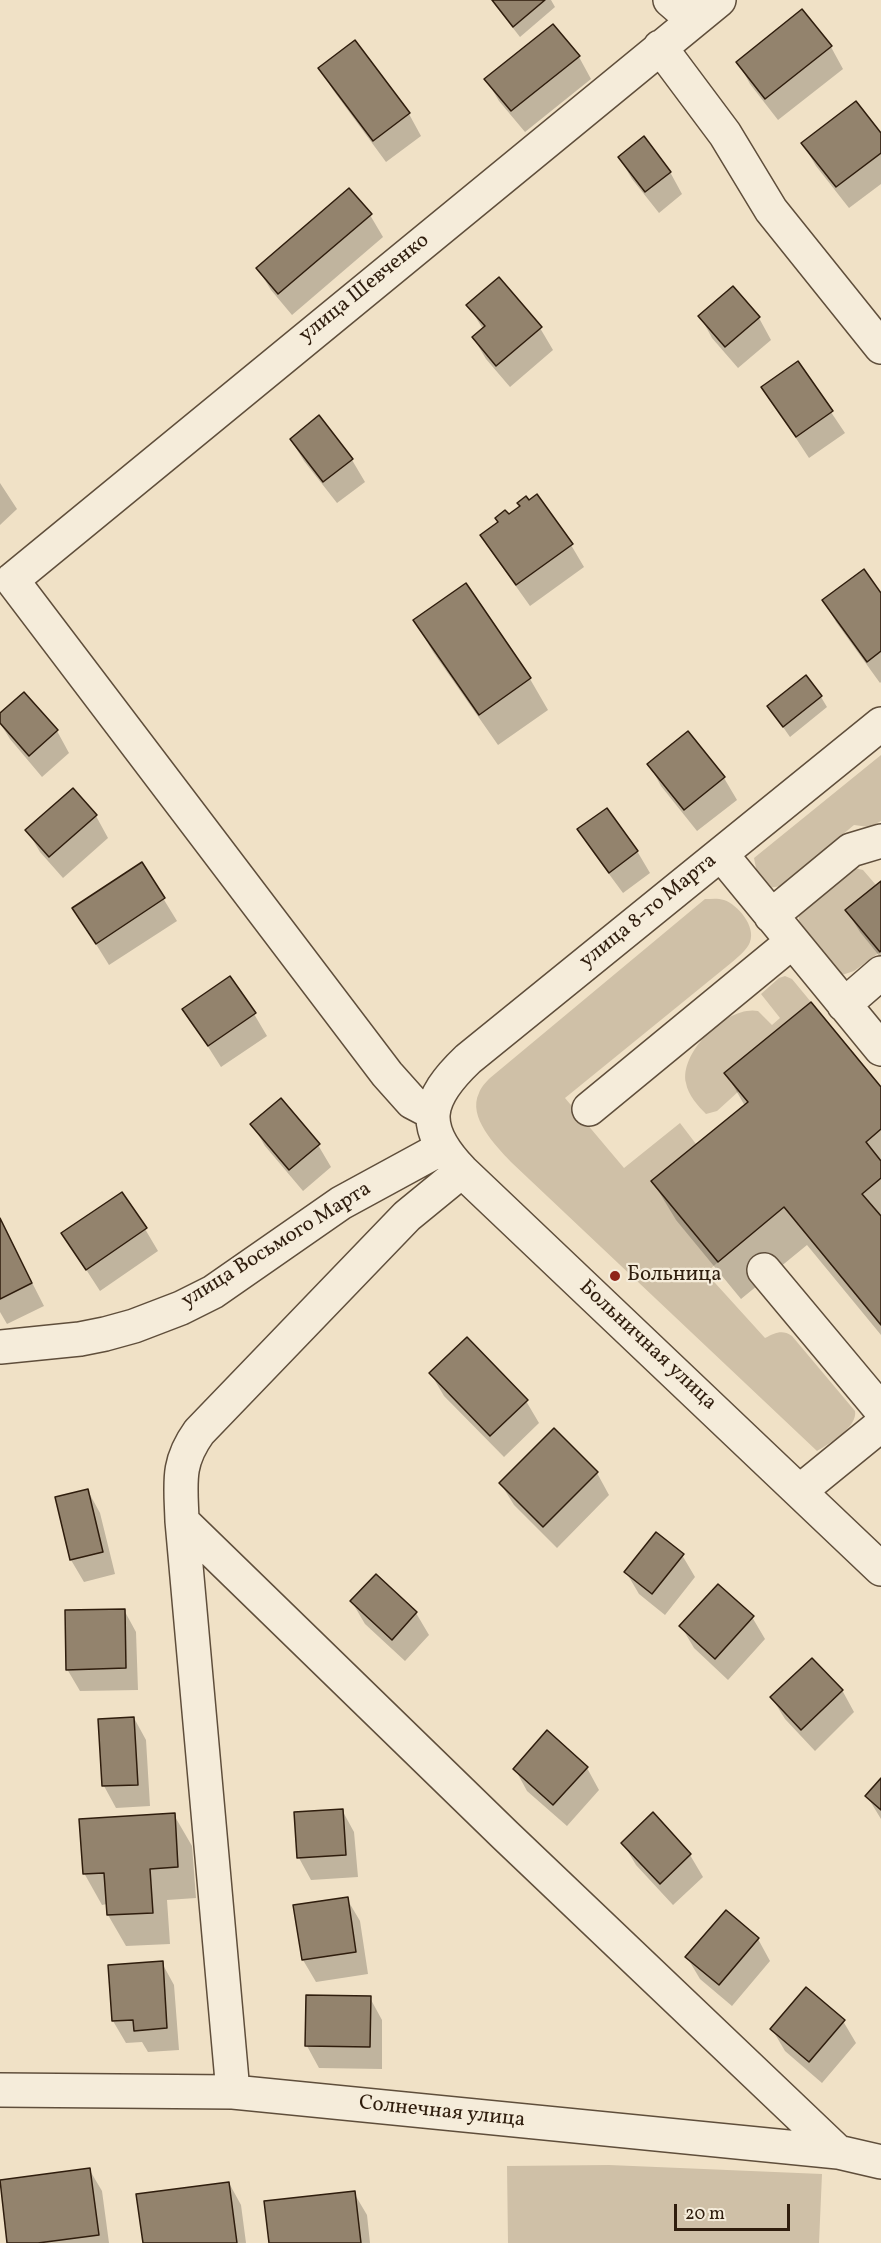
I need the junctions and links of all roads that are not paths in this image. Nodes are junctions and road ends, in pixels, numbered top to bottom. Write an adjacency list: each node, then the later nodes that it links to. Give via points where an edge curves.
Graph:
1 (718, 0): 2 (street, улица Шевченко)
2 (681, 10): 3 (street, улица Шевченко)
3 (660, 47): 4 (street, via 725,134 771,210); 5 (street, улица Шевченко)
4 (881, 347)
5 (6, 580): 15 (street, via 387,1074 412,1102)
6 (881, 724): 8 (street, улица 8-го Марта)
7 (881, 841): 9 (street, via 851,850)
8 (720, 854): 9 (street); 15 (street, улица 8-го Марта, via 468,1059 447,1080)
9 (771, 916): 10 (street)
10 (792, 942): 12 (street); 14 (street)
11 (881, 974): 12 (street)
12 (844, 1005): 13 (street)
13 (881, 1049)
14 (588, 1109)
15 (433, 1113): 16 (street, via 435,1134)
16 (452, 1159): 18 (street, улица Восьмого Марта, via 341,1203 213,1292 181,1308 105,1334); 21 (street, Больничная улица); 22 (street, via 407,1216 199,1432 183,1460)
17 (764, 1270): 19 (street)
18 (0, 1347)
19 (881, 1410)
20 (881, 1425): 21 (street)
21 (800, 1491): 23 (street, Больничная улица)
22 (182, 1521): 25 (street); 26 (street)
23 (881, 1569)
24 (0, 2090): 25 (street, Солнечная улица)
25 (233, 2092): 26 (street, Солнечная улица)
26 (838, 2152): 27 (street, Солнечная улица)
27 (881, 2162)

